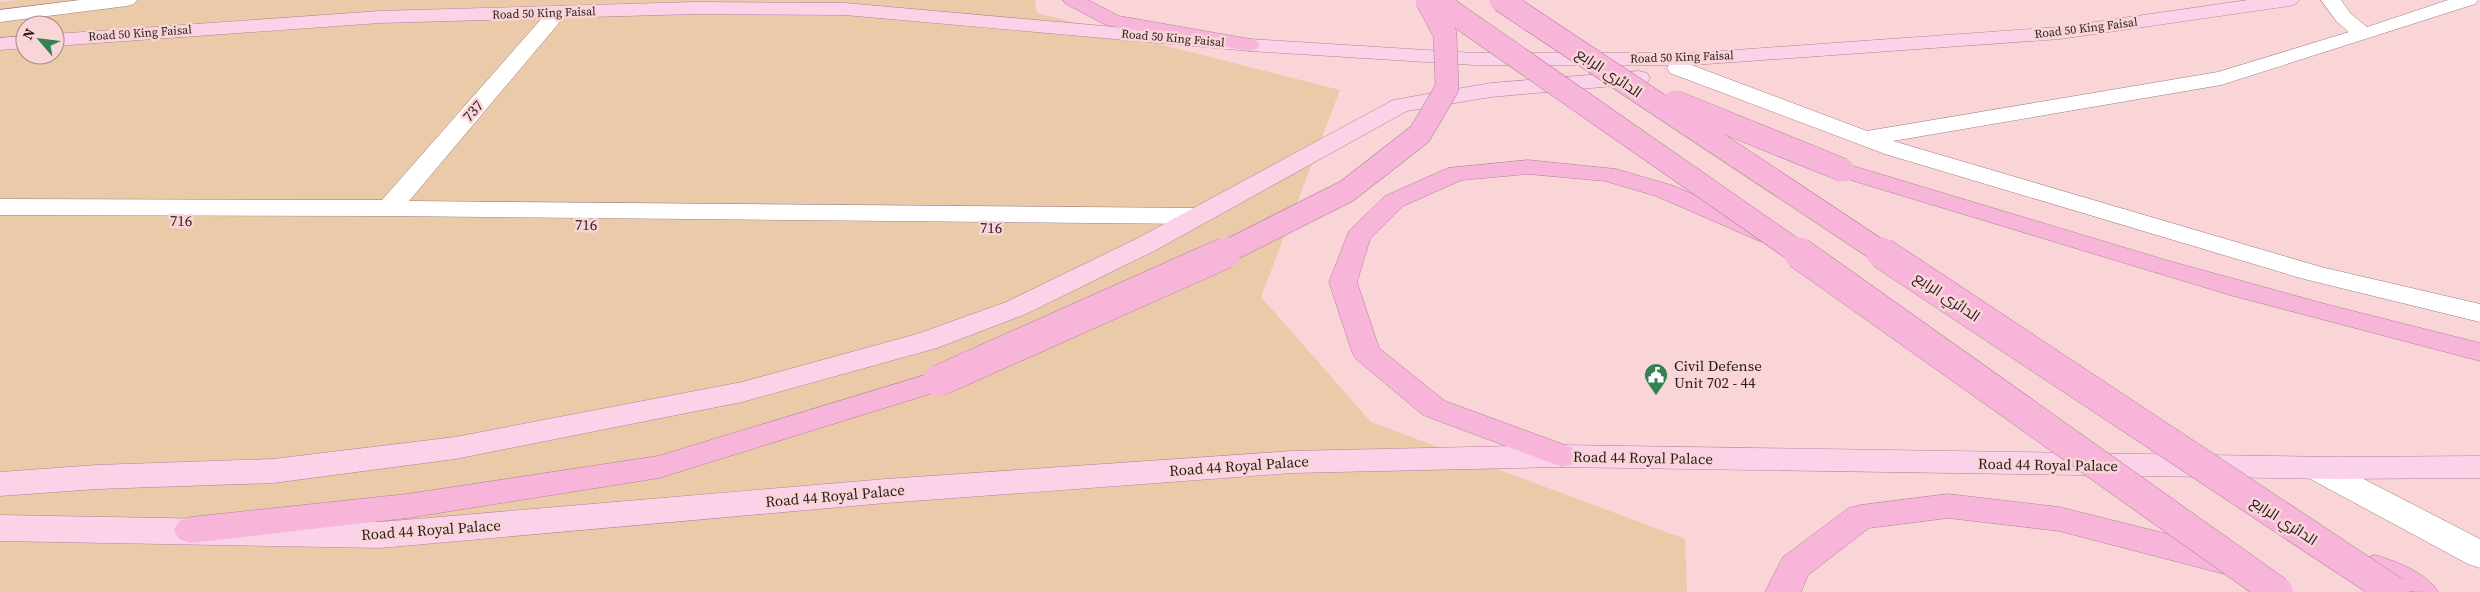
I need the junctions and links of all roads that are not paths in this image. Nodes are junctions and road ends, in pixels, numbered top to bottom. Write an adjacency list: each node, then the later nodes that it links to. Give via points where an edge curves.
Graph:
1 (127, 0): 10 (street)
2 (1074, 0): 15 (highway, via 1113,21)
3 (1427, 0): 33 (highway, bridge, via 1445,34 1447,88 1420,134 1362,180 1347,191 1227,252 938,381 659,467 407,506)
4 (1435, 0): 24 (highway, bridge)
5 (1501, 0): 17 (highway, الدائري الرابع, bridge)
6 (2289, 0): 16 (main road, Road 50 King Faisal, via 2060,33)
7 (2331, 0): 11 (street, via 2344,18)
8 (2468, 0): 11 (street)
9 (557, 13): 12 (main road, Road 50 King Faisal, via 380,17); 15 (main road, Road 50 King Faisal, via 696,8 845,9); 20 (street, 737)
10 (0, 16)
11 (2363, 34): 18 (street, via 2221,78)
12 (65, 39)
13 (15, 43): 14 (main road)
14 (0, 44)
15 (1250, 45): 16 (main road, Road 50 King Faisal, via 1474,59)
16 (1685, 63): 18 (street); 21 (main road, via 1662,76 1491,90 1401,106)
17 (1620, 80): 26 (highway, bridge, via 1842,170 2086,247); 31 (highway, الدائري الرابع, bridge)
18 (1866, 138): 25 (street, via 1893,149 2314,273)
19 (0, 208): 20 (street)
20 (389, 208): 21 (street)
21 (1197, 216): 23 (main road)
22 (0, 219): 23 (street, 716)
23 (1172, 230): 30 (main road, via 1016,308 927,341 742,392 455,448 282,470)
24 (1789, 246): 27 (highway, bridge, via 1665,191 1606,174 1528,167 1458,174 1394,201 1358,237 1343,282 1366,352 1434,408); 35 (highway, bridge)
25 (2480, 312)
26 (2480, 352)
27 (1562, 456): 29 (main road, Road 44 Royal Palace); 33 (main road, Road 44 Royal Palace, via 1292,462 876,492 380,536 253,535)
28 (2480, 467): 29 (main road, Road 44 Royal Palace)
29 (2316, 468): 34 (street)
30 (0, 484)
31 (2288, 523): 38 (highway, الدائري الرابع, bridge); 39 (highway, bridge)
32 (1, 529): 33 (main road, Road 44 Royal Palace)
33 (191, 530)
34 (2480, 555)
35 (2238, 564): 36 (highway, via 2058,519 1948,506 1861,517 1795,566); 37 (highway, bridge)
36 (1783, 592)
37 (2277, 592)
38 (2394, 592)
39 (2420, 592)

